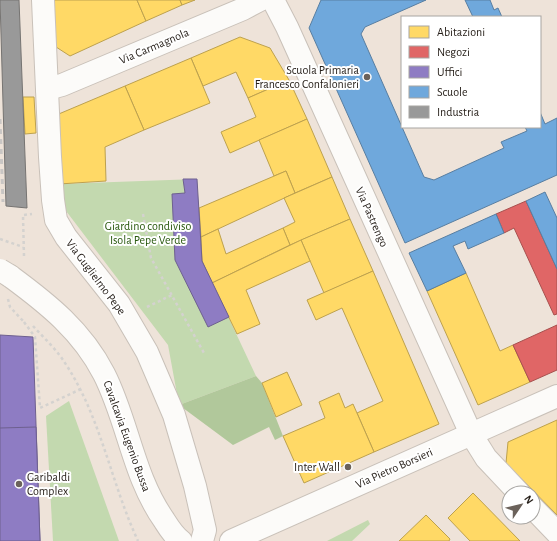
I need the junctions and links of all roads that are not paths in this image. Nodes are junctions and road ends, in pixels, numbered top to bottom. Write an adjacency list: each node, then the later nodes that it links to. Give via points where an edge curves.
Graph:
1 (43, 0): 4 (street, Via Guglielmo Pepe)
2 (260, 0): 4 (street, Via Carmagnola, via 77,79)
3 (273, 0): 7 (street, Via Pastrengo)
4 (47, 89): 13 (street, Via Guglielmo Pepe, via 56,220 66,237 119,304 147,352 174,415 191,473 205,530)
5 (0, 270): 12 (street, Cavalcavia Eugenio Bussa, bridge, via 36,294 61,316 104,373 153,505 175,537)
6 (557, 396): 7 (street, Via Pietro Borsieri)
7 (471, 434): 8 (street, Via Pastrengo, via 486,458); 11 (street, Via Pietro Borsieri)
8 (511, 485)
9 (541, 516): 10 (street)
10 (557, 533)
11 (237, 540)
12 (181, 541)
13 (202, 541)

